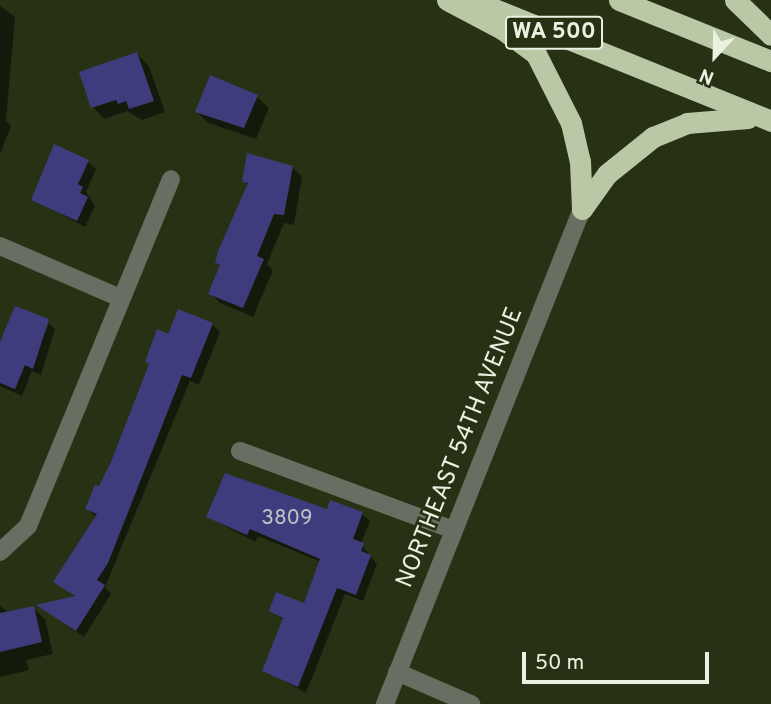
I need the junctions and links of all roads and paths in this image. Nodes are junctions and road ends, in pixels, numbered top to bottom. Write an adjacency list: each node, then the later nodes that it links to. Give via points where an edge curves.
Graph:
1 (447, 0): 9 (highway, via 502,29 536,54 571,122 580,161)
2 (472, 0): 7 (highway, WA 500)
3 (619, 0): 6 (highway, WA 500)
4 (735, 0): 5 (highway)
5 (771, 35)
6 (771, 61)
7 (768, 120): 9 (highway, via 714,118 653,137 607,174)
8 (171, 179): 11 (street)
9 (582, 209): 13 (street, NORTHEAST 54TH AVENUE)
10 (0, 246): 11 (street)
11 (120, 298): 14 (street, via 28,526)
12 (240, 451): 13 (street)
13 (454, 530): 15 (street, NORTHEAST 54TH AVENUE)
14 (0, 552)
15 (397, 672): 16 (street); 17 (street, NORTHEAST 54TH AVENUE)
16 (446, 699): 18 (street)
17 (384, 704)
18 (471, 704)

